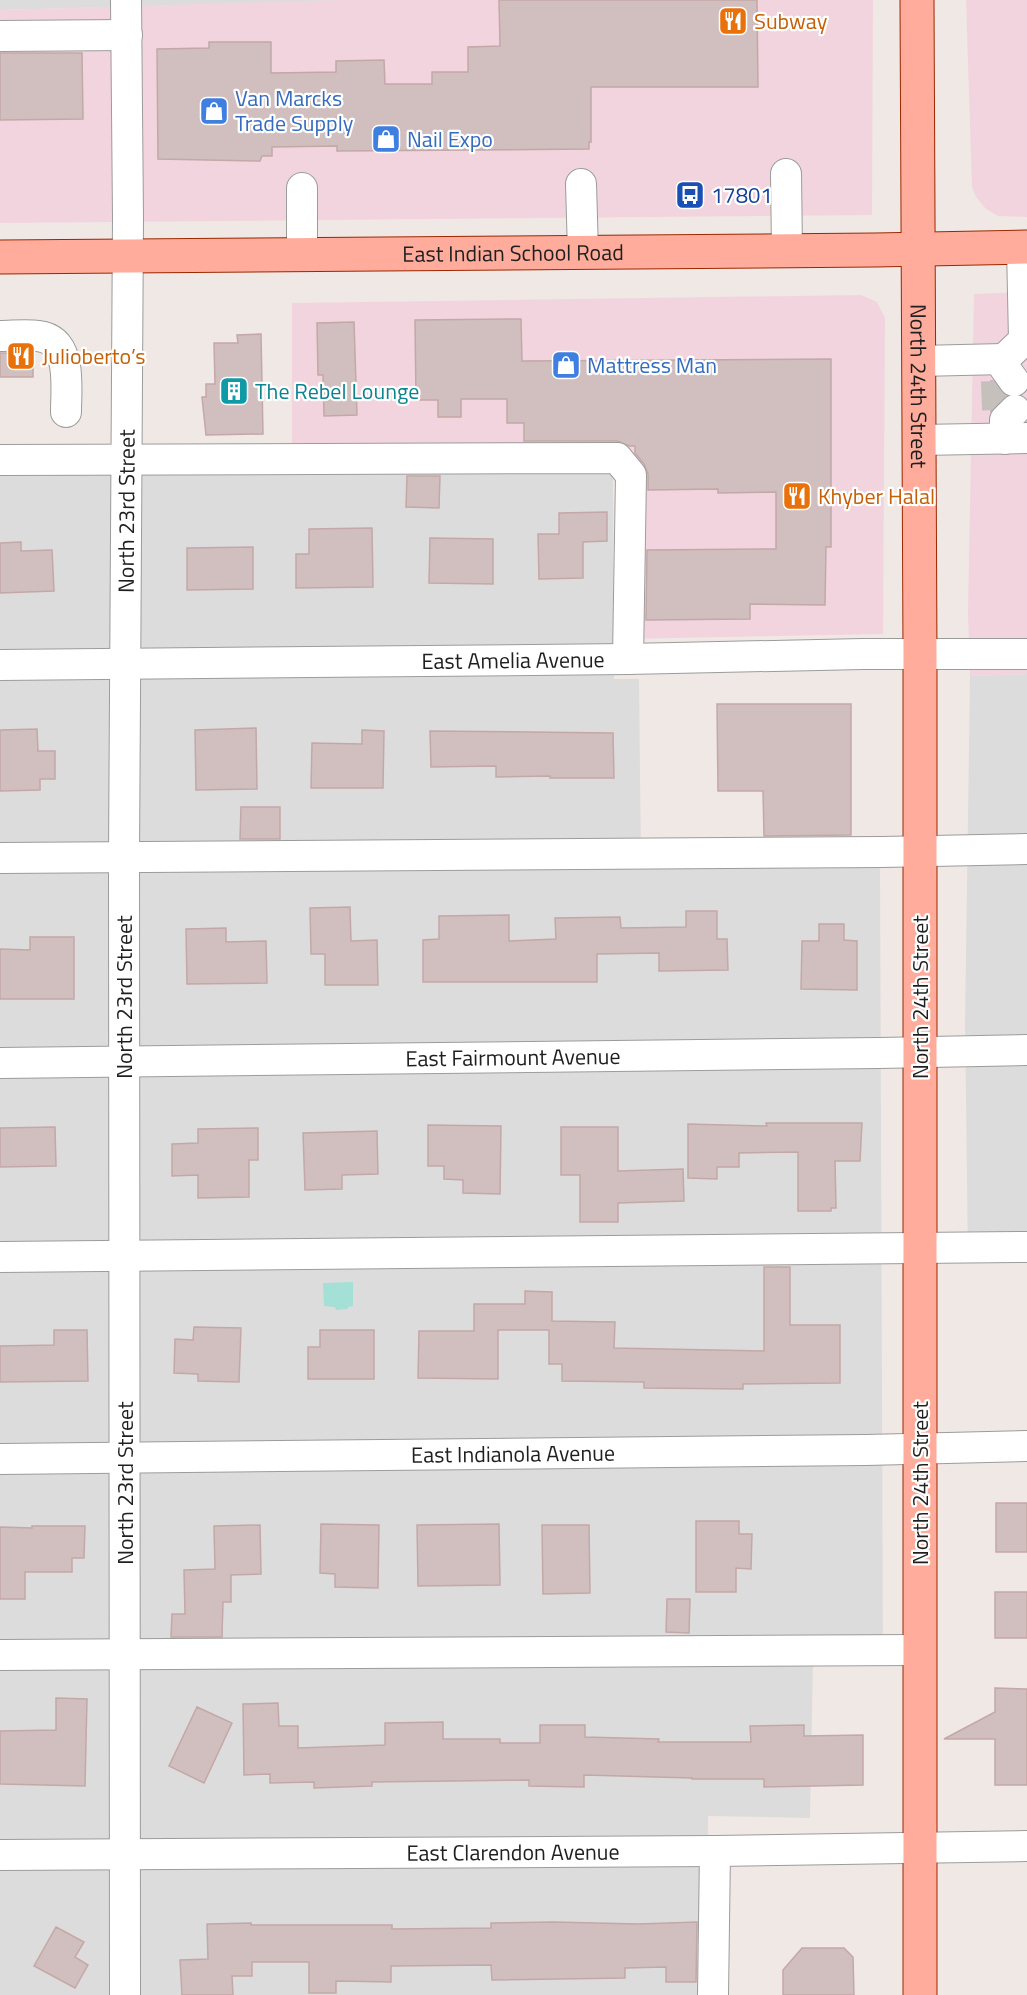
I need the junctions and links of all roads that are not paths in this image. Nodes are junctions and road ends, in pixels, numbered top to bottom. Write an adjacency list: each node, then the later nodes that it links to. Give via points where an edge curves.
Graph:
1 (126, 0): 3 (street, North 23rd Street)
2 (917, 0): 9 (main road, North 24th Street)
3 (127, 35): 4 (street); 13 (street, North 23rd Street)
4 (0, 36)
5 (786, 174): 10 (street)
6 (581, 184): 11 (street)
7 (302, 188): 12 (street)
8 (1025, 247): 9 (main road, East Indian School Road); 17 (street)
9 (918, 248): 10 (main road, East Indian School Road); 16 (main road, North 24th Street)
10 (787, 251): 11 (main road, East Indian School Road)
11 (583, 252): 12 (main road, East Indian School Road)
12 (302, 255): 13 (main road, East Indian School Road)
13 (128, 256): 14 (main road, East Indian School Road); 20 (street, North 23rd Street)
14 (0, 257)
15 (0, 336): 18 (street, via 39,336 61,348)
16 (919, 361): 17 (street); 19 (main road, North 24th Street)
17 (1012, 385): 19 (street)
18 (66, 412)
19 (920, 440): 22 (main road, North 24th Street)
20 (126, 458): 21 (street); 24 (street, via 617,458 631,475); 25 (street, North 23rd Street)
21 (0, 460)
22 (920, 654): 23 (street, East Amelia Avenue); 24 (street, East Amelia Avenue); 28 (main road, North 24th Street)
23 (1027, 654)
24 (628, 659): 25 (street, East Amelia Avenue)
25 (125, 663): 26 (street, East Amelia Avenue); 29 (street, North 23rd Street)
26 (0, 665)
27 (1027, 849): 28 (street)
28 (920, 852): 29 (street); 32 (main road, North 24th Street)
29 (124, 856): 30 (street); 34 (street, North 23rd Street)
30 (0, 858)
31 (1027, 1050): 32 (street, East Fairmount Avenue)
32 (920, 1053): 34 (street, East Fairmount Avenue); 36 (main road, North 24th Street)
33 (0, 1063): 34 (street, East Fairmount Avenue)
34 (124, 1063): 37 (street, North 23rd Street)
35 (1027, 1247): 36 (street)
36 (920, 1250): 37 (street); 40 (main road, North 24th Street)
37 (125, 1256): 38 (street); 41 (street, North 23rd Street)
38 (0, 1257)
39 (1027, 1446): 40 (street, East Indianola Avenue)
40 (920, 1448): 41 (street, East Indianola Avenue); 43 (main road, North 24th Street)
41 (125, 1458): 42 (street, East Indianola Avenue); 44 (street, North 23rd Street)
42 (0, 1459)
43 (920, 1650): 44 (street); 47 (main road, North 24th Street)
44 (125, 1654): 45 (street); 49 (street, North 23rd Street)
45 (0, 1655)
46 (1027, 1846): 47 (street, East Clarendon Avenue)
47 (920, 1847): 48 (street, East Clarendon Avenue); 53 (main road, North 24th Street)
48 (715, 1851): 49 (street, East Clarendon Avenue); 52 (street)
49 (125, 1854): 50 (street, East Clarendon Avenue); 51 (street, North 23rd Street)
50 (0, 1855)
51 (125, 1995)
52 (713, 1995)
53 (920, 1995)

